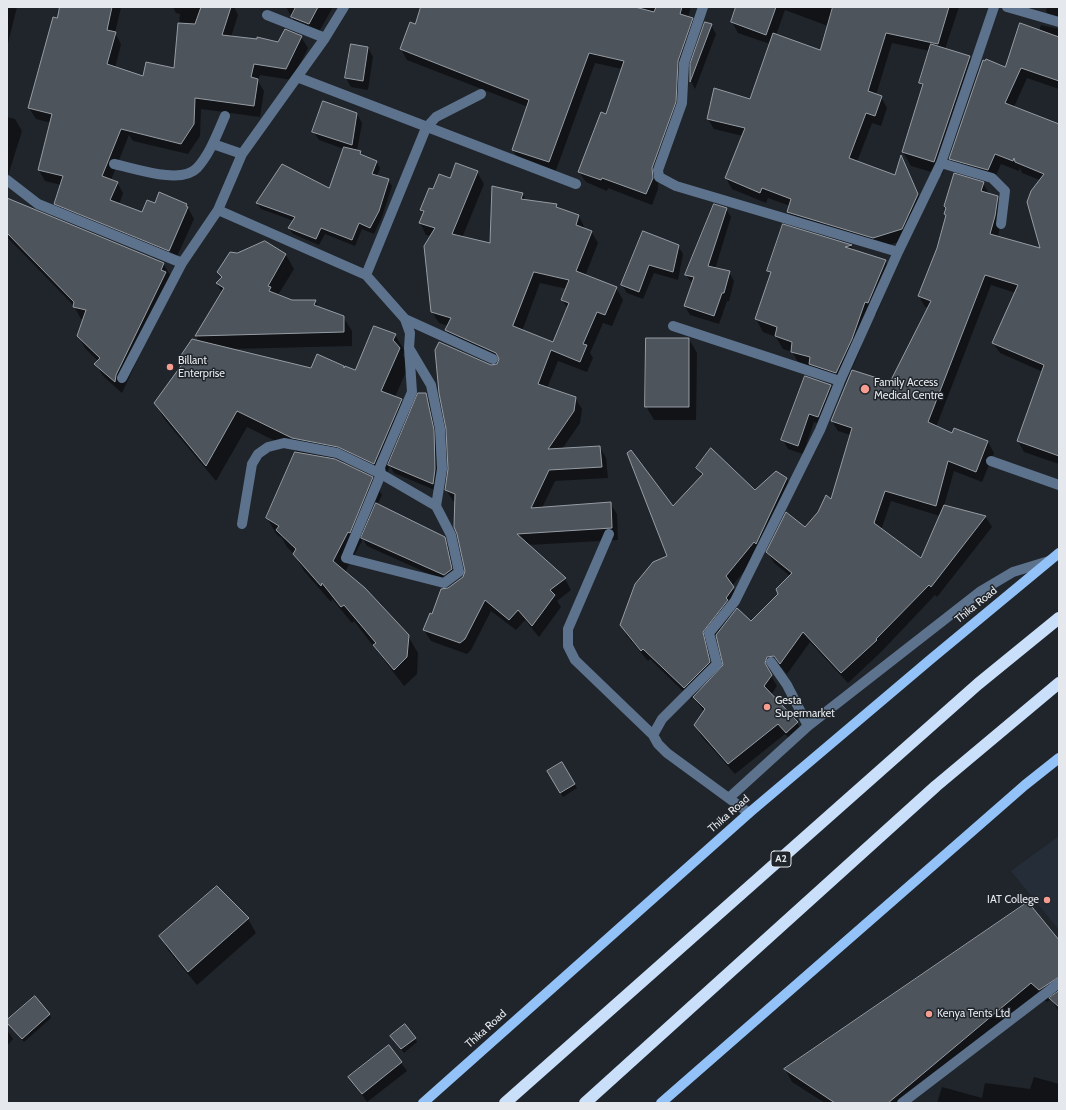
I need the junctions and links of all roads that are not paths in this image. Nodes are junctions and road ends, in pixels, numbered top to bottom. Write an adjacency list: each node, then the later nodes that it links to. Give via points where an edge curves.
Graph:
1 (344, 7): 7 (street)
2 (702, 7): 20 (street, via 684,63 682,103 658,170 659,177 676,186)
3 (994, 7): 15 (street)
4 (1007, 7): 6 (street)
5 (267, 15): 7 (street)
6 (1059, 22)
7 (325, 38): 8 (street)
8 (297, 77): 11 (street); 13 (street)
9 (481, 94): 11 (street, via 436,117)
10 (225, 116): 12 (street)
11 (426, 128): 17 (street); 22 (street)
12 (213, 144): 13 (street); 14 (street, via 197,168 186,175 169,176)
13 (242, 154): 18 (street)
14 (114, 164)
15 (941, 164): 19 (street, via 992,178 997,182 1005,191); 20 (street)
16 (7, 180): 21 (street, via 38,204)
17 (576, 184)
18 (218, 210): 21 (street); 22 (street)
19 (1002, 224)
20 (898, 252): 28 (street)
21 (182, 263): 27 (street)
22 (366, 275): 23 (street)
23 (404, 319): 25 (street, via 410,333); 26 (street)
24 (673, 326): 28 (street)
25 (409, 348): 30 (street, via 412,392 380,467); 32 (street, via 431,385 440,429 442,470)
26 (493, 359)
27 (122, 378)
28 (840, 381): 41 (street, via 820,430 735,601 709,633 718,664 662,719)
29 (991, 461): 31 (street)
30 (381, 474): 32 (street); 32 (street, via 346,558 444,583 459,572 451,535); 33 (street, via 337,453 284,443 268,447 258,454 252,464)
31 (1059, 485)
32 (436, 506)
33 (242, 524)
34 (609, 534): 41 (street, via 568,629 568,646 575,660)
35 (1059, 553): 36 (main road, Thika Road)
36 (1049, 561): 40 (street, via 1013,572 981,591); 44 (main road, Thika Road)
37 (1059, 618): 47 (highway, A2, via 978,684)
38 (771, 662): 40 (street, via 788,685)
39 (1059, 683): 48 (highway, via 936,786)
40 (808, 726): 43 (street)
41 (653, 735): 43 (street, via 667,753)
42 (1059, 758): 49 (main road, via 1013,795)
43 (730, 797): 44 (street)
44 (749, 813): 46 (main road, Thika Road)
45 (1059, 983): 50 (street)
46 (423, 1103)
47 (505, 1103)
48 (585, 1103)
49 (661, 1103)
50 (902, 1103)

